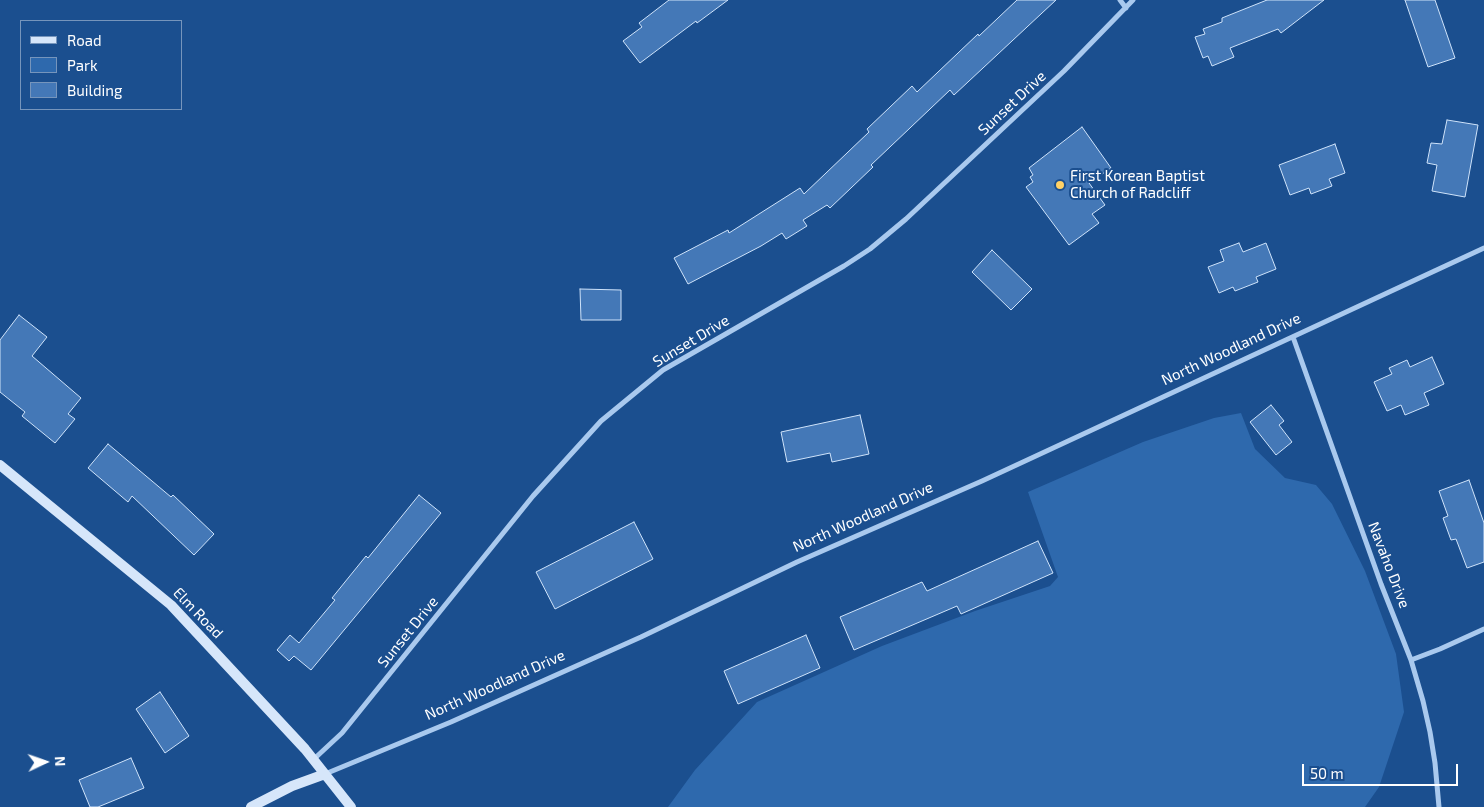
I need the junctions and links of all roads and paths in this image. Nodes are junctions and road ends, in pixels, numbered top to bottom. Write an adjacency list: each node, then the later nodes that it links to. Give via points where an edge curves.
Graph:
1 (1120, 0): 3 (street)
2 (1134, 0): 3 (street, Sunset Drive)
3 (1126, 8): 9 (street, Sunset Drive, via 984,147 870,249 663,370 601,421 533,496 342,732)
4 (1484, 248): 5 (street, North Woodland Drive)
5 (1293, 337): 8 (street, Navaho Drive); 10 (street, North Woodland Drive, via 982,481 797,562 641,637)
6 (0, 465): 9 (street, Elm Road, via 171,605)
7 (1484, 629): 8 (street)
8 (1411, 660): 13 (street, Navaho Drive, via 1430,732)
9 (314, 759): 10 (street, Elm Road)
10 (326, 774): 11 (street, North Woodland Drive, via 292,786); 12 (street, Elm Road)
11 (251, 807)
12 (351, 807)
13 (1439, 807)

